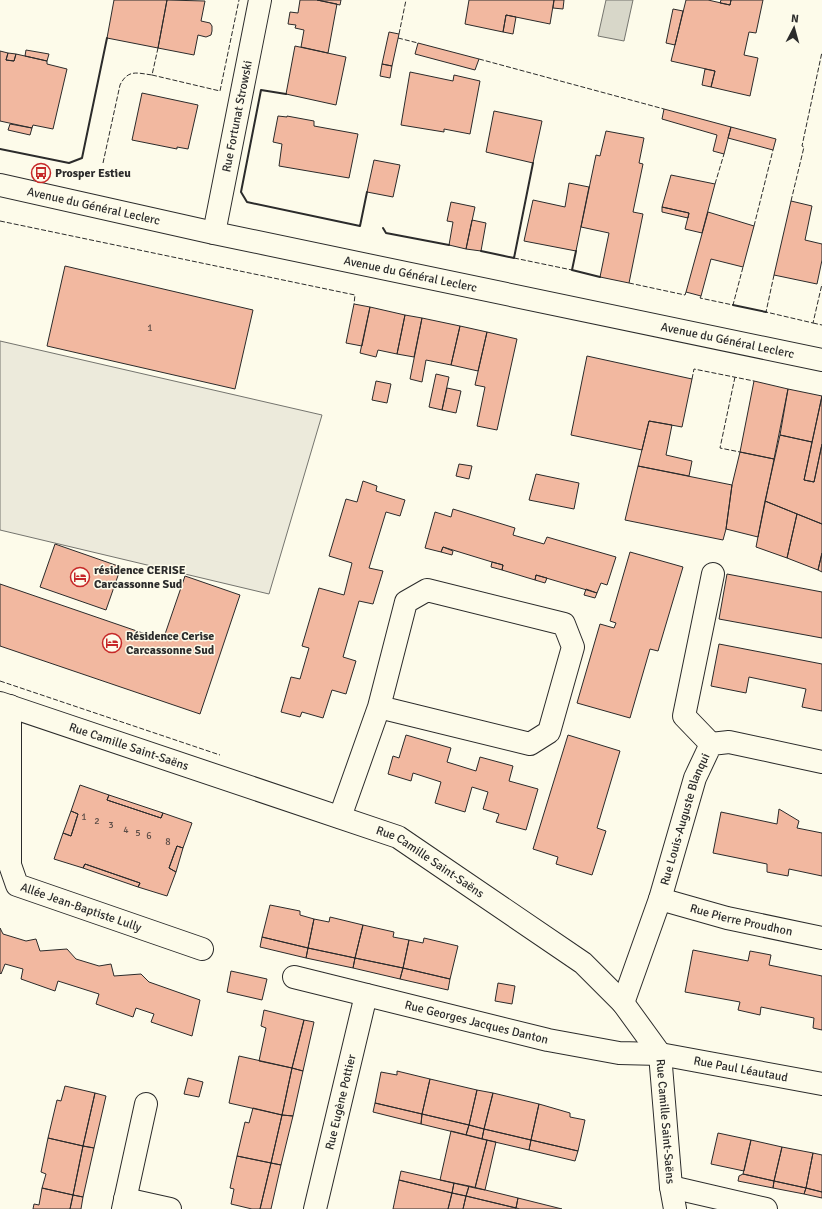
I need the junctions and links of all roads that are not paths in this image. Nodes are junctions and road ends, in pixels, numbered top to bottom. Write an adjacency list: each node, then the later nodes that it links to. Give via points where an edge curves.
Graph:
1 (260, 0): 3 (street, Rue Fortunat Strowski)
2 (0, 185): 3 (street, Avenue du Général Leclerc)
3 (214, 233): 4 (street, Avenue du Général Leclerc)
4 (822, 360)
5 (713, 574): 8 (street, via 684,716)
6 (5, 705): 10 (street, Rue Camille Saint-Saëns); 13 (street, Allée Jean-Baptiste Lully, via 10,865 17,884)
7 (379, 707): 7 (street, via 406,602 427,590 564,624 573,647 549,732 530,744); 10 (street)
8 (710, 744): 9 (street, Rue Louis-Auguste Blanqui, via 729,742); 11 (street, Rue Louis-Auguste Blanqui, via 695,778)
9 (822, 762)
10 (340, 817): 16 (street, Rue Camille Saint-Saëns, via 398,837 583,963)
11 (660, 899): 12 (street, Rue Pierre Proudhon, via 727,918); 16 (street, Rue Louis-Auguste Blanqui)
12 (822, 938)
13 (202, 948)
14 (294, 977): 15 (street, Rue Georges Jacques Danton)
15 (366, 995): 17 (street, Rue Georges Jacques Danton, via 548,1040 619,1053); 23 (street, Rue Eugène Pottier)
16 (623, 1003): 17 (street, Rue Camille Saint-Saëns)
17 (660, 1054): 18 (street, Rue Paul Léautaud); 20 (street, Rue Camille Saint-Saëns)
18 (822, 1084)
19 (146, 1104): 21 (street)
20 (671, 1187): 24 (street, Rue Camille Saint-Saëns); 25 (street)
21 (124, 1204): 22 (street)
22 (170, 1209)
23 (314, 1209)
24 (674, 1209)
25 (766, 1209)

